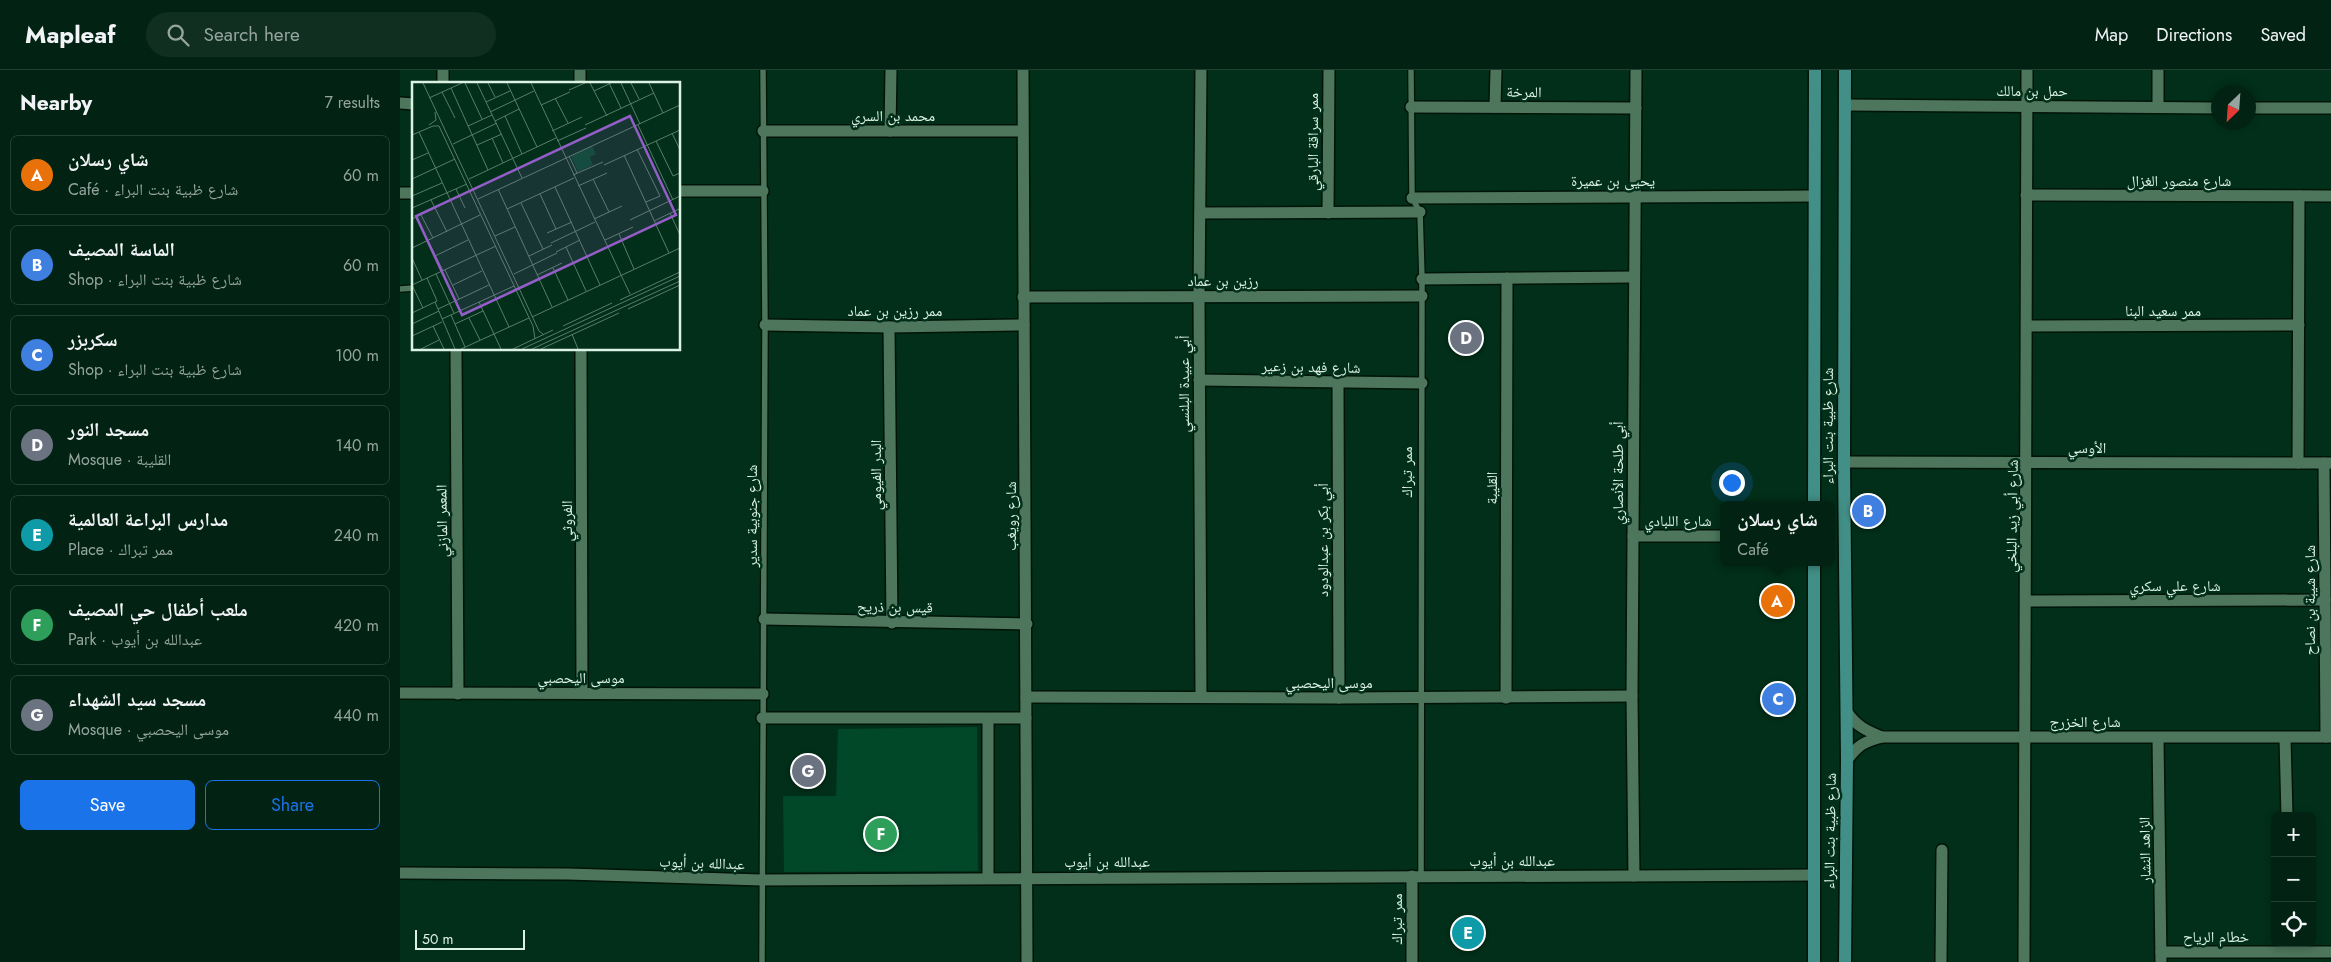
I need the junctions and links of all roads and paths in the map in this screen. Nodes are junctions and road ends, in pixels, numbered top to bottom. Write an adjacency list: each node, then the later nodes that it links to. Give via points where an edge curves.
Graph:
1 (763, 70): 22 (lane, شارع جنوبية سدير)
2 (891, 70): 23 (street)
3 (1023, 70): 24 (street, شارع رويغب)
4 (1201, 70): 34 (street, أبي عبيدة البلنسي)
5 (1328, 70): 35 (street, ممر سراقة البارقي)
6 (1411, 70): 15 (lane, ممر تبراك)
7 (1496, 70): 16 (street)
8 (1636, 70): 18 (street, أبي طلحة الأنصاري)
9 (1815, 70): 29 (street, شارع ظبية بنت البراء)
10 (1845, 70): 13 (street, شارع ظبية بنت البراء)
11 (2027, 70): 14 (street, شارع أبي زيد البلخي)
12 (2158, 70): 17 (street)
13 (1845, 105): 14 (street, حمل بن مالك); 52 (street, شارع ظبية بنت البراء)
14 (2027, 106): 17 (street, حمل بن مالك); 27 (street, شارع أبي زيد البلخي)
15 (1411, 107): 16 (street, المرخة); 32 (lane, ممر تبراك)
16 (1495, 107): 18 (street, المرخة)
17 (2158, 107): 19 (street, حمل بن مالك)
18 (1636, 108): 28 (street, أبي طلحة الأنصاري)
19 (2211, 108)
20 (2256, 108): 21 (street)
21 (2331, 108)
22 (763, 131): 23 (street, محمد بن السري); 26 (lane, شارع جنوبية سدير)
23 (890, 131): 24 (street, محمد بن السري)
24 (1022, 131): 41 (street, شارع رويغب)
25 (680, 191): 26 (street)
26 (763, 191): 42 (lane, شارع جنوبية سدير)
27 (2026, 195): 30 (street, شارع منصور الغزال); 45 (street, شارع أبي زيد البلخي)
28 (1635, 196): 29 (street, يحيى بن عميرة); 32 (street, يحيى بن عميرة); 36 (street, أبي طلحة الأنصاري)
29 (1813, 196): 56 (street, شارع ظبية بنت البراء)
30 (2299, 196): 31 (street, شارع منصور الغزال); 44 (street)
31 (2331, 196)
32 (1412, 198): 33 (lane, ممر تبراك)
33 (1420, 212): 35 (street); 38 (lane, ممر تبراك)
34 (1200, 213): 35 (street); 39 (street, أبي عبيدة البلنسي)
35 (1328, 214)
36 (1634, 277): 37 (street); 57 (street, أبي طلحة الأنصاري)
37 (1507, 278): 38 (street); 74 (street, القليبة)
38 (1422, 279): 40 (lane, ممر تبراك)
39 (1199, 296): 40 (street, رزين بن عماد); 41 (street, رزين بن عماد); 49 (street, أبي عبيدة البلنسي)
40 (1422, 296): 51 (lane, ممر تبراك)
41 (1024, 297): 43 (street, شارع رويغب)
42 (765, 325): 46 (street, ممر رزين بن عماد); 62 (lane, شارع جنوبية سدير)
43 (1024, 325): 46 (street, ممر رزين بن عماد); 64 (street, شارع رويغب)
44 (2299, 325): 45 (street, ممر سعيد البنا); 53 (street)
45 (2028, 326): 55 (street, شارع أبي زيد البلخي)
46 (889, 327): 63 (street, البدر الفيومي)
47 (456, 350): 67 (street, المعمر المازني)
48 (581, 350): 66 (street, الفروثي)
49 (1199, 380): 50 (street, شارع فهد بن زعير); 71 (street, أبي عبيدة البلنسي)
50 (1338, 382): 51 (street, شارع فهد بن زعير); 72 (street, أبي بكر بن عبدالودود)
51 (1422, 383): 73 (lane, ممر تبراك)
52 (1844, 462): 55 (street, الأوسي); 75 (street, شارع ظبية بنت البراء)
53 (2298, 463): 54 (street, الأوسي); 55 (street, الأوسي)
54 (2327, 463): 60 (street, شارع شيبة بن نصاح)
55 (2027, 464): 61 (street, شارع أبي زيد البلخي)
56 (1814, 501)
57 (1633, 536): 58 (street, شارع اللبادي); 69 (street, أبي طلحة الأنصاري)
58 (1720, 536)
59 (1814, 566): 88 (street, شارع ظبية بنت البراء)
60 (2325, 600): 61 (street, شارع علي سكري); 83 (street, شارع شيبة بن نصاح)
61 (2026, 602): 80 (street, شارع أبي زيد البلخي)
62 (764, 619): 63 (street, قيس بن ذريح); 68 (lane, شارع جنوبية سدير)
63 (892, 623): 64 (street, قيس بن ذريح)
64 (1027, 624): 70 (street, شارع رويغب)
65 (400, 693): 67 (street, موسى اليحصبي)
66 (582, 693): 67 (street, موسى اليحصبي); 68 (street, موسى اليحصبي)
67 (458, 694)
68 (763, 694): 76 (lane, شارع جنوبية سدير)
69 (1632, 696): 74 (street, موسى اليحصبي); 90 (street, أبي طلحة الأنصاري)
70 (1026, 697): 71 (street, موسى اليحصبي); 77 (street, شارع رويغب)
71 (1201, 697): 72 (street, موسى اليحصبي)
72 (1338, 698): 73 (street, موسى اليحصبي)
73 (1420, 698): 74 (street, موسى اليحصبي); 89 (lane, ممر تبراك)
74 (1506, 698)
75 (1847, 712): 79 (street, via 1864,730); 84 (street, شارع ظبية بنت البراء)
76 (762, 718): 78 (street); 93 (lane, شارع جنوبية سدير)
77 (1026, 718): 78 (street); 92 (street, شارع رويغب)
78 (988, 719): 91 (street)
79 (1882, 737): 80 (street, شارع الخزرج); 84 (street, شارع الخزرج, via 1857,746)
80 (2023, 737): 81 (street, شارع الخزرج); 103 (street, شارع أبي زيد البلخي)
81 (2158, 738): 82 (street, شارع الخزرج); 96 (street, الزاهد النشار)
82 (2285, 738): 83 (street, شارع الخزرج); 85 (street)
83 (2328, 738)
84 (1847, 760): 101 (street, شارع ظبية بنت البراء)
85 (2287, 812)
86 (1942, 850): 102 (street)
87 (400, 873): 93 (street, عبدالله بن أيوب)
88 (1814, 875): 90 (street, عبدالله بن أيوب); 100 (street, شارع ظبية بنت البراء)
89 (1417, 876): 90 (street, عبدالله بن أيوب); 92 (street, عبدالله بن أيوب); 99 (street, ممر تبراك)
90 (1634, 876)
91 (988, 878): 92 (street, عبدالله بن أيوب); 93 (street, عبدالله بن أيوب)
92 (1028, 878): 98 (street, شارع رويغب)
93 (761, 880): 97 (lane, شارع جنوبية سدير)
94 (2289, 948): 95 (street, خطام الرياح); 96 (street, خطام الرياح)
95 (2331, 952)
96 (2161, 957)
97 (762, 962)
98 (1027, 962)
99 (1412, 962)
100 (1814, 962)
101 (1845, 962)
102 (1941, 962)
103 (2024, 962)

